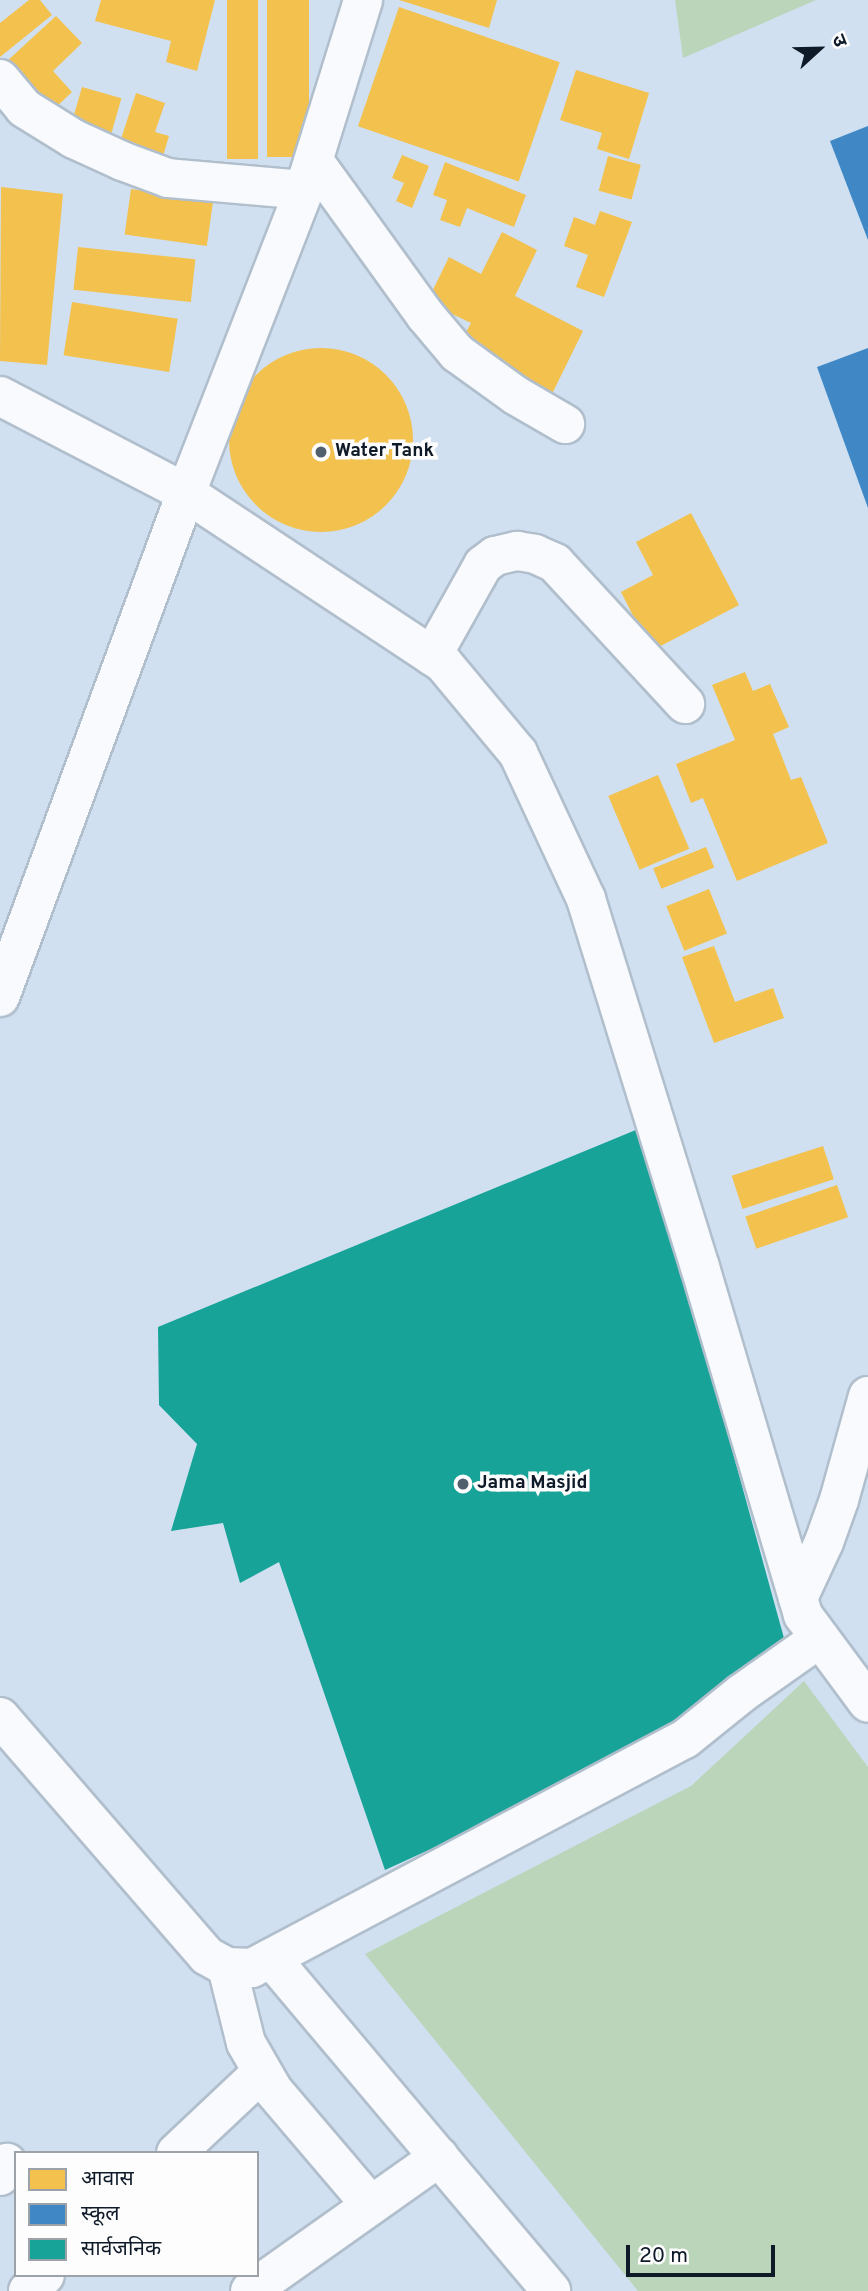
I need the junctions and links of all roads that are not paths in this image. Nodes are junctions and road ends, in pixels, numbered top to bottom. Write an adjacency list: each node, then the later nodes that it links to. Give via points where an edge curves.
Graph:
1 (363, 0): 3 (street)
2 (0, 79): 3 (street, via 24,108 74,139 168,178)
3 (309, 176): 5 (street, via 457,353); 6 (street)
4 (0, 396): 6 (street)
5 (565, 424)
6 (186, 493): 7 (street); 9 (street)
7 (432, 656): 8 (street, via 483,565 506,553 535,554 555,563); 11 (street, via 443,663 518,753 586,899)
8 (685, 704)
9 (0, 998)
10 (868, 1396): 11 (street, via 839,1500)
11 (797, 1598): 12 (street)
12 (820, 1638): 13 (street); 15 (street, via 685,1739)
13 (868, 1703)
14 (0, 1717): 16 (street, via 207,1956)
15 (271, 1958): 16 (street, via 251,1968); 19 (street)
16 (227, 1967): 17 (street, via 246,2043)
17 (262, 2072): 18 (street); 20 (street)
18 (178, 2151)
19 (439, 2157): 20 (street); 24 (street)
20 (371, 2205): 23 (street)
21 (43, 2277): 22 (street)
22 (28, 2291)
23 (250, 2291)
24 (551, 2291)

